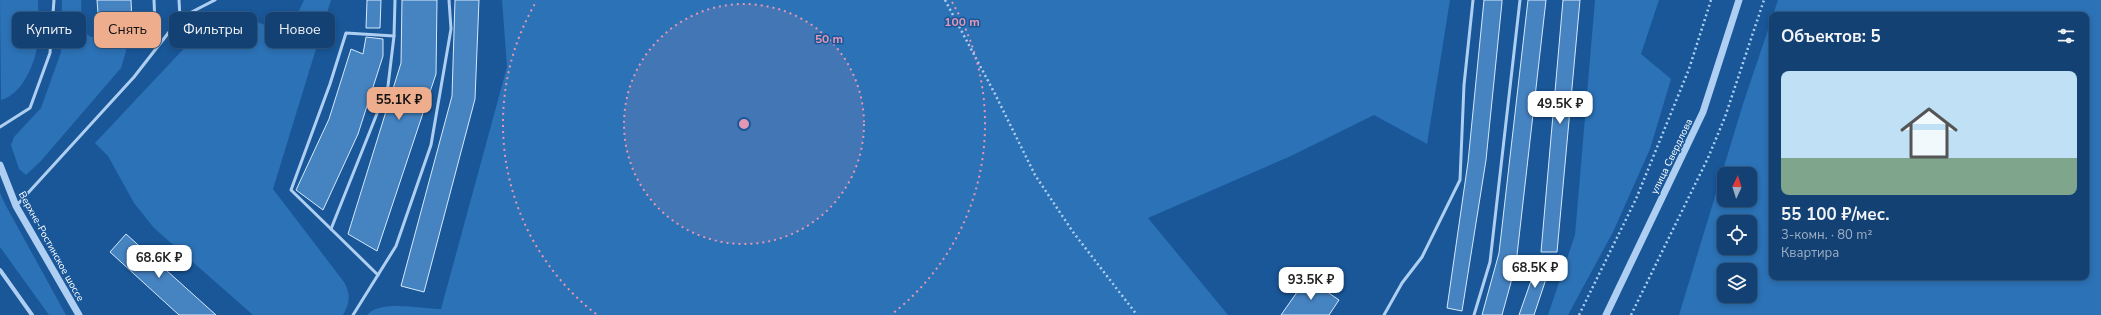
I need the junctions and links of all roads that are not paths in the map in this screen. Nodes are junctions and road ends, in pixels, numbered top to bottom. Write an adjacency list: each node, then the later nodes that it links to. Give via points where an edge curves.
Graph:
1 (54, 0): 17 (lane, via 50,53 30,108)
2 (154, 0): 10 (lane)
3 (179, 0): 11 (lane)
4 (215, 0): 12 (lane)
5 (395, 0): 14 (lane)
6 (449, 0): 22 (lane, via 451,29 431,145 396,246)
7 (1473, 0): 26 (lane, via 1464,85 1460,180 1422,257 1402,283)
8 (1520, 0): 27 (lane, via 1490,262)
9 (1738, 0): 28 (street, улица Свердлова, via 1703,112)
10 (154, 12)
11 (180, 12)
12 (192, 12)
13 (169, 32): 15 (lane)
14 (394, 36): 20 (lane, via 388,86); 20 (lane, via 346,33 291,190)
15 (161, 42)
16 (156, 48): 19 (lane, via 134,77)
17 (0, 127)
18 (0, 165): 19 (street, Верхне-Ростинское шоссе)
19 (16, 206): 24 (street, Верхне-Ростинское шоссе)
20 (331, 229): 22 (lane)
21 (0, 270): 23 (street)
22 (378, 275): 25 (lane)
23 (32, 315)
24 (79, 315)
25 (352, 315)
26 (1384, 315)
27 (1474, 315)
28 (1606, 315)

